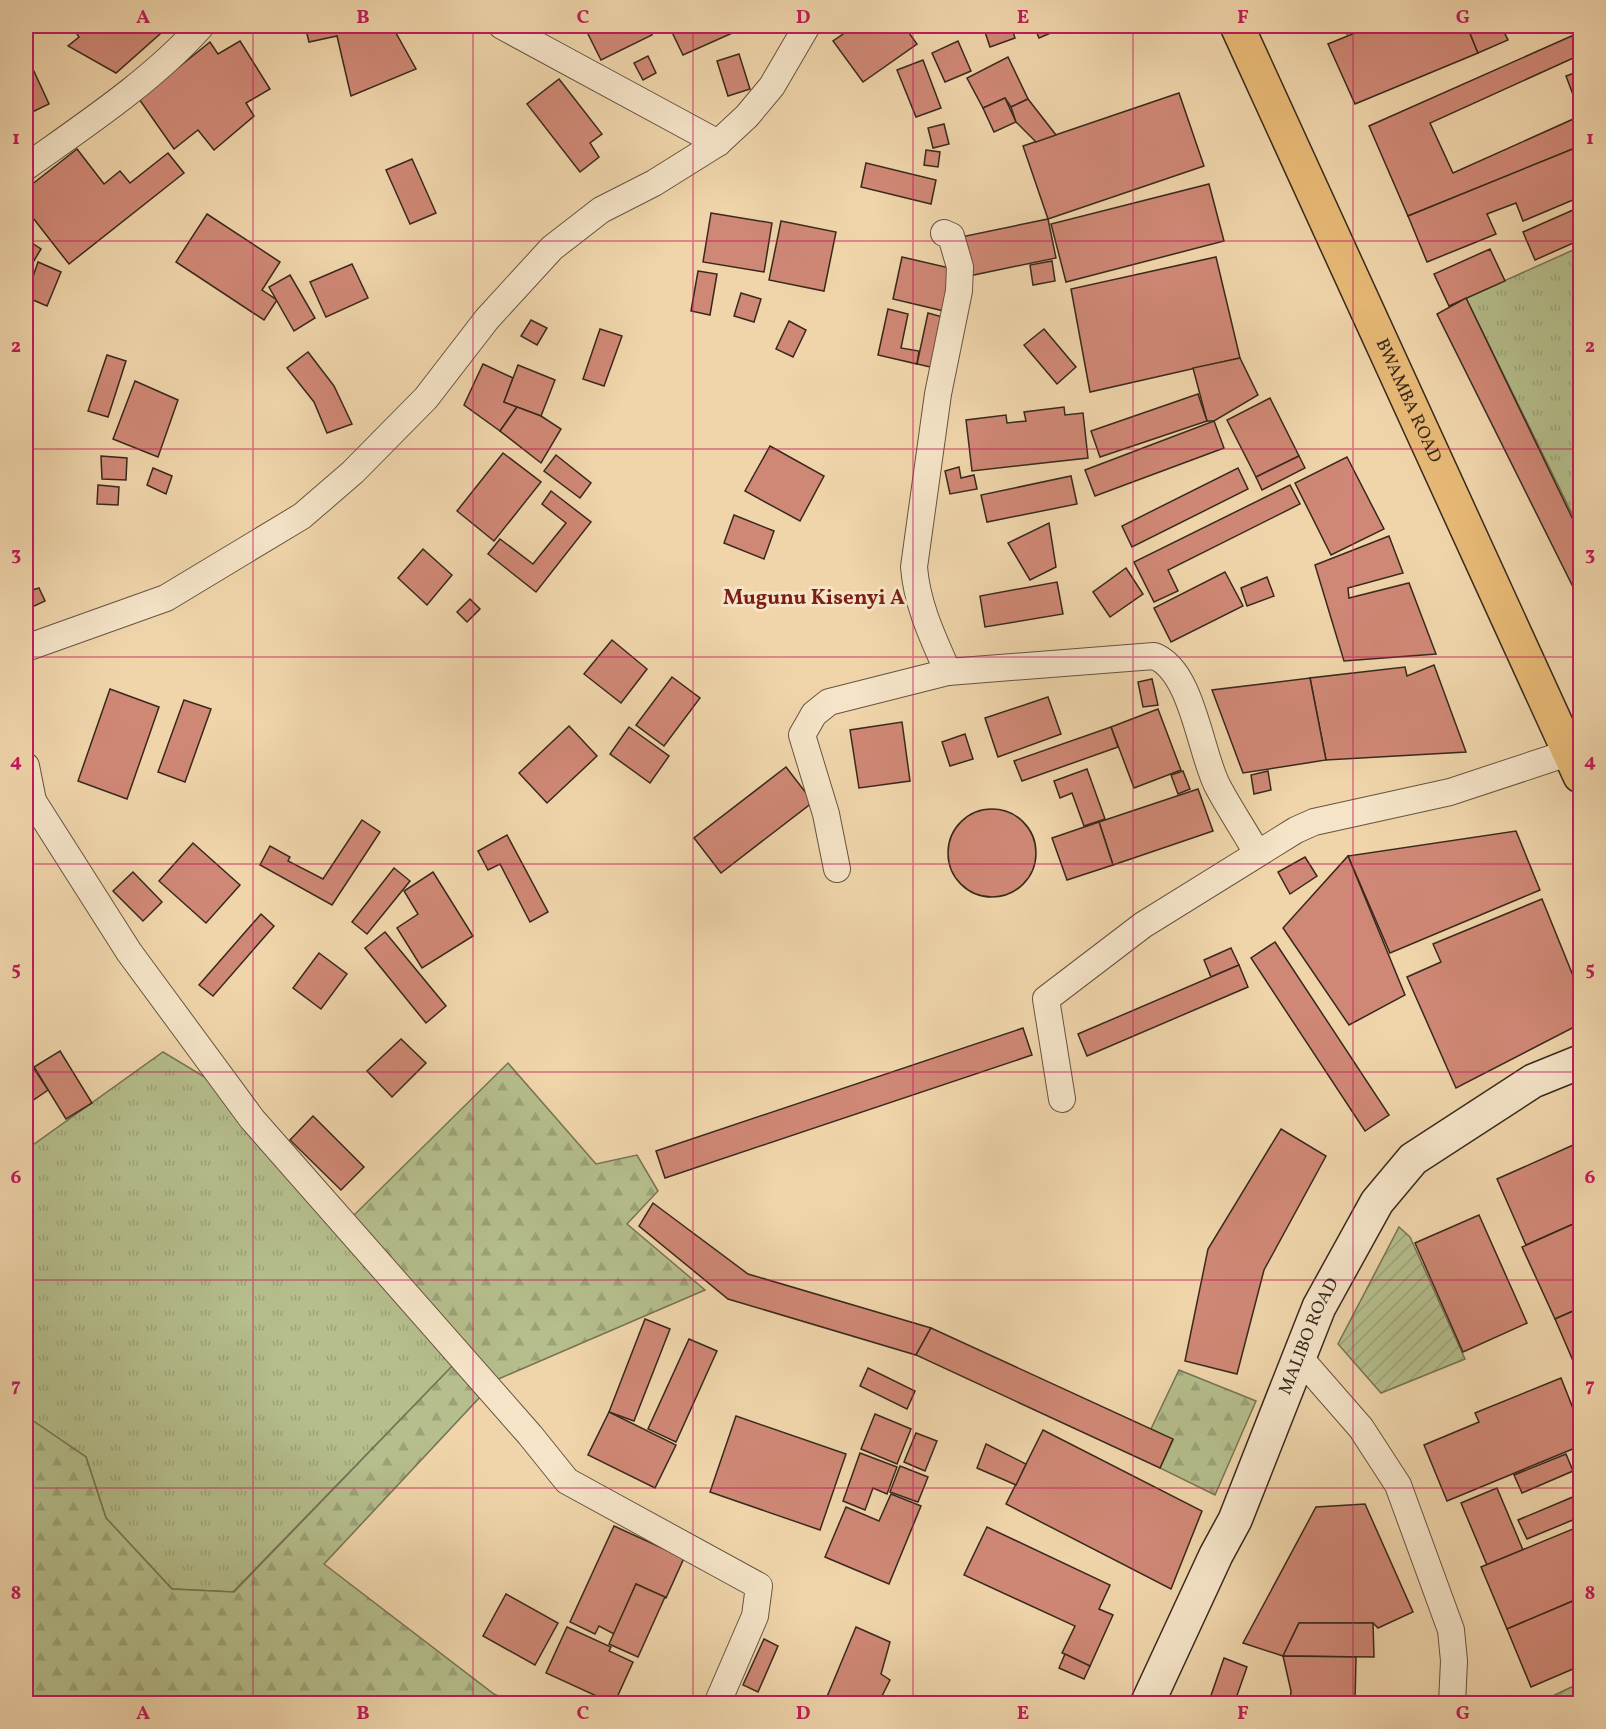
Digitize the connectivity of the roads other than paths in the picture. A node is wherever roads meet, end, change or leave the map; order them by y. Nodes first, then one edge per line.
1 (201, 26) edge
2 (502, 26) edge
3 (807, 26) edge
4 (1237, 26) edge
5 (718, 143) junction
6 (26, 167) edge
7 (944, 234) dead end
8 (26, 648) edge
9 (948, 672) junction
10 (1574, 764) edge
11 (26, 766) edge
12 (29, 807) edge
13 (1257, 853) junction
14 (837, 868) dead end
15 (1581, 1062) edge
16 (1062, 1099) dead end
17 (1299, 1357) junction
18 (717, 1704) edge
19 (1147, 1704) edge
20 (1452, 1704) edge

1 - 6 street
2 - 5 street
3 - 5 street
4 - 10 main road, BWAMBA ROAD
5 - 8 street
7 - 9 street
9 - 13 street
9 - 14 street
10 - 13 street
11 - 12 street
12 - 18 street
13 - 16 street
15 - 17 street, MALIBO ROAD
17 - 19 street, MALIBO ROAD
17 - 20 street

